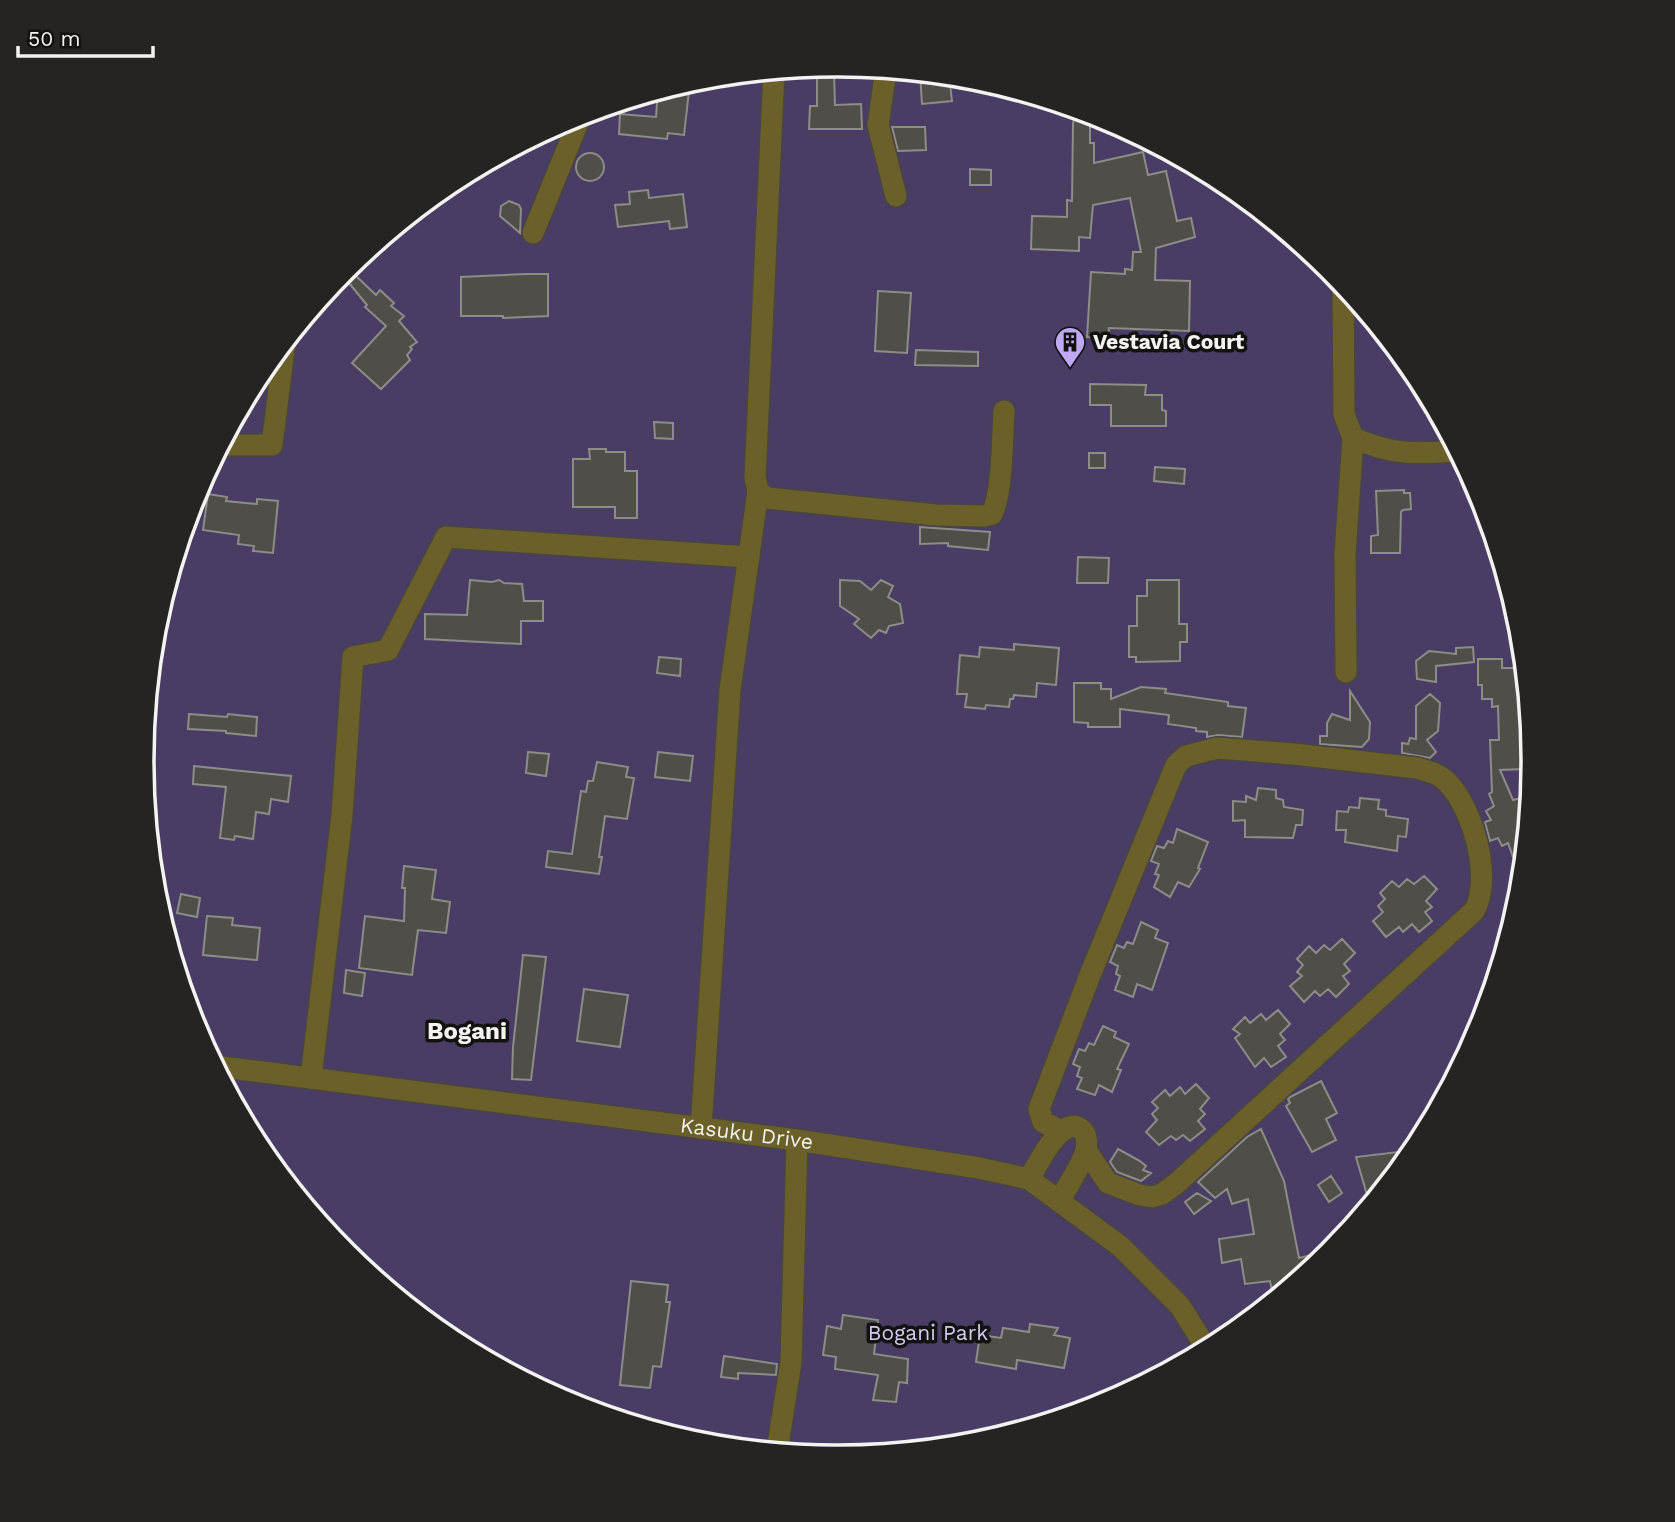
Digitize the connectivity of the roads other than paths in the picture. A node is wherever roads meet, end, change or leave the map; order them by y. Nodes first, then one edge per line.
1 (885, 78) edge
2 (774, 80) edge
3 (575, 129) edge
4 (895, 196) dead end
5 (533, 233) dead end
6 (1343, 301) edge
7 (282, 362) edge
8 (1004, 411) dead end
9 (1353, 438) junction
10 (231, 446) edge
11 (1448, 452) edge
12 (758, 491) junction
13 (749, 557) junction
14 (1346, 672) dead end
15 (226, 1067) edge
16 (311, 1078) junction
17 (701, 1128) junction
18 (1060, 1130) junction
19 (797, 1140) junction
20 (1086, 1150) junction
21 (1029, 1179) junction
22 (1060, 1200) junction
23 (1201, 1340) edge
24 (778, 1442) edge

1 - 4 street
2 - 12 street
3 - 5 street
6 - 9 street
7 - 10 street
8 - 12 street
9 - 11 street
9 - 14 street
12 - 13 street
13 - 16 street
13 - 17 street
15 - 16 street, Kasuku Drive
16 - 17 street, Kasuku Drive
17 - 19 street, Kasuku Drive
18 - 20 street
18 - 20 street
18 - 21 street
19 - 21 street, Kasuku Drive
19 - 24 street
20 - 22 street
21 - 22 street, Kasuku Drive
22 - 23 street, Kasuku Drive

